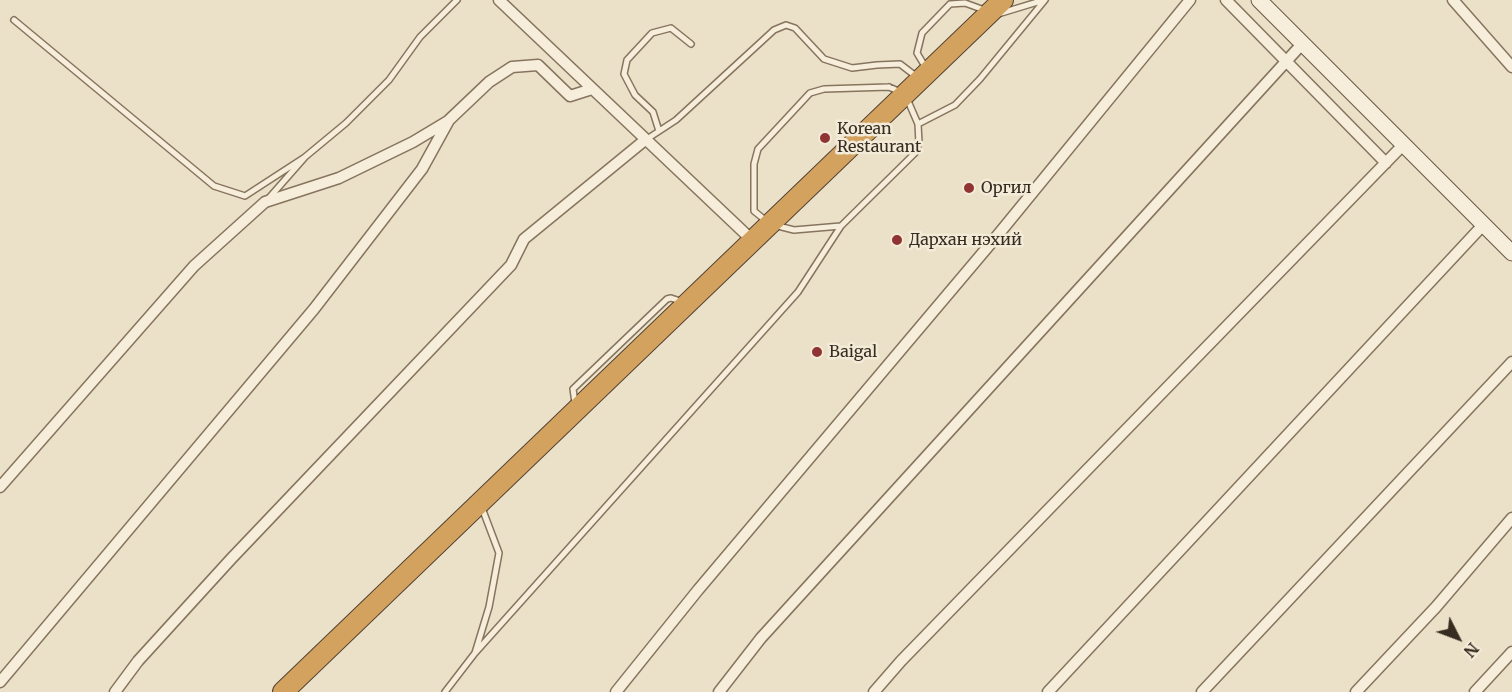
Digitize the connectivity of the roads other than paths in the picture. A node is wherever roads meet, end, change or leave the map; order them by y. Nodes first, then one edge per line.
1 (457, 0) edge
2 (499, 0) edge
3 (1045, 0) edge
4 (1190, 0) edge
5 (1226, 0) edge
6 (1259, 0) edge
7 (1453, 0) edge
8 (995, 7) edge
9 (14, 20) dead end
10 (691, 44) dead end
11 (1302, 44) junction
12 (1285, 63) junction
13 (1512, 67) edge
14 (925, 76) junction
15 (592, 89) junction
16 (905, 94) junction
17 (449, 120) junction
18 (918, 124) junction
19 (659, 131) junction
20 (645, 140) junction
21 (1404, 144) junction
22 (305, 157) junction
23 (1386, 163) junction
24 (266, 202) junction
25 (770, 224) junction
26 (1484, 224) junction
27 (841, 226) junction
28 (753, 241) junction
29 (1512, 253) edge
30 (1512, 362) edge
31 (0, 487) edge
32 (481, 504) junction
33 (1512, 518) edge
34 (1512, 651) edge
35 (475, 653) junction
36 (0, 682) edge
37 (115, 692) edge
38 (283, 692) edge
39 (445, 692) edge
40 (616, 692) edge
41 (719, 692) edge
42 (874, 692) edge
43 (1048, 692) edge
44 (1202, 692) edge
45 (1356, 692) edge
46 (1475, 692) edge

1 - 22 lane
2 - 15 street
3 - 8 lane
3 - 18 lane
4 - 40 street
5 - 12 street
6 - 11 street
7 - 13 street
8 - 14 highway
8 - 14 lane
9 - 22 lane
10 - 19 lane
11 - 12 street
11 - 21 street
12 - 23 street
12 - 41 street
14 - 16 highway
14 - 19 lane
15 - 17 street
15 - 20 street
16 - 18 lane
16 - 25 highway
16 - 25 lane
17 - 24 street
17 - 36 street
18 - 27 lane
19 - 20 lane
20 - 28 street
20 - 37 street
21 - 23 street
21 - 26 street
22 - 24 lane
23 - 42 street
24 - 31 street
25 - 27 lane
25 - 28 highway
26 - 29 street
26 - 43 street
27 - 35 lane
28 - 32 highway
30 - 44 street
32 - 35 lane
32 - 38 highway
33 - 45 street
34 - 46 street
35 - 39 lane

